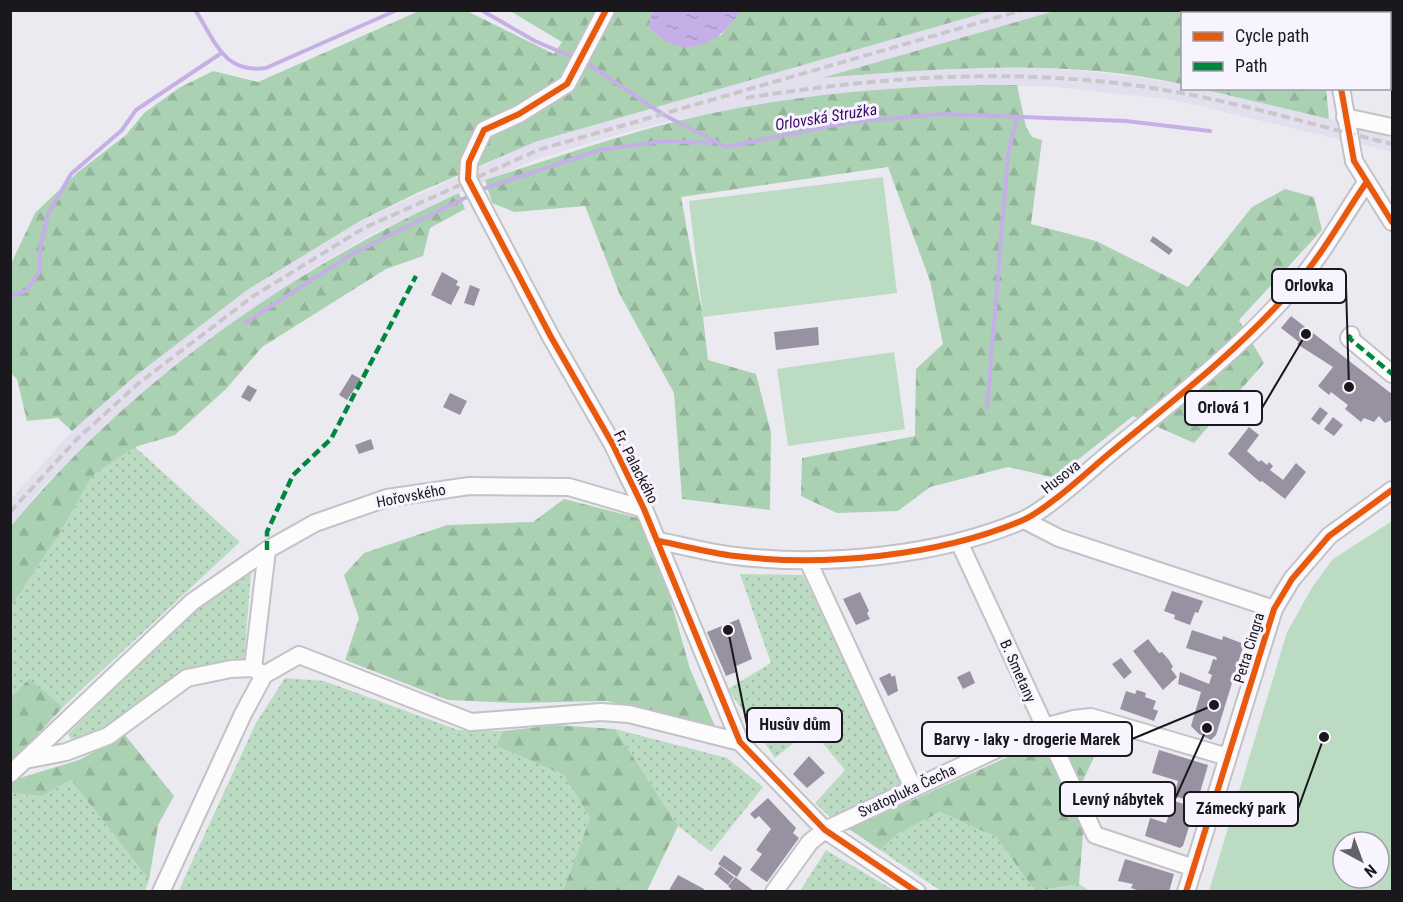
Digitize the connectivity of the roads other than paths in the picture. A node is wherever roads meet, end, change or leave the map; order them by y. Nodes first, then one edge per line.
1 (606, 10) edge
2 (1341, 90) edge
3 (1345, 117) junction
4 (1392, 127) edge
5 (1366, 183) junction
6 (1392, 222) edge
7 (1352, 335) dead end
8 (1392, 374) edge
9 (1392, 490) edge
10 (644, 508) junction
11 (1024, 520) junction
12 (659, 541) junction
13 (959, 542) junction
14 (267, 550) junction
15 (808, 561) junction
16 (1274, 609) junction
17 (259, 671) junction
18 (1044, 728) junction
19 (740, 742) junction
20 (1228, 756) junction
21 (25, 760) junction
22 (10, 774) edge
23 (913, 788) junction
24 (825, 830) junction
25 (1194, 868) junction
26 (161, 891) edge
27 (774, 891) edge
28 (917, 891) edge
29 (1186, 891) edge

1 - 10 street, Fr. Palackého
2 - 3 street
3 - 4 street
3 - 5 street
5 - 6 street
5 - 11 street, Husova
7 - 8 street
9 - 16 street, Petra Cingra
10 - 12 street, Fr. Palackého
10 - 14 street, Hořovského
11 - 13 street, Husova
11 - 16 street
12 - 15 street, Husova
12 - 19 street, Fr. Palackého
13 - 15 street, Husova
13 - 18 street, B. Smetany
14 - 17 street
14 - 21 street, Hořovského
15 - 23 street
16 - 20 street, Petra Cingra
17 - 19 street
17 - 21 street
17 - 26 street
18 - 20 street, Svatopluka Čecha
18 - 23 street, Svatopluka Čecha
18 - 25 street, B. Smetany
19 - 24 street, Fr. Palackého
20 - 25 street, Petra Cingra
21 - 22 street
23 - 24 street, Svatopluka Čecha
24 - 27 street, Svatopluka Čecha
24 - 28 street, Fr. Palackého
25 - 29 street, Petra Cingra

